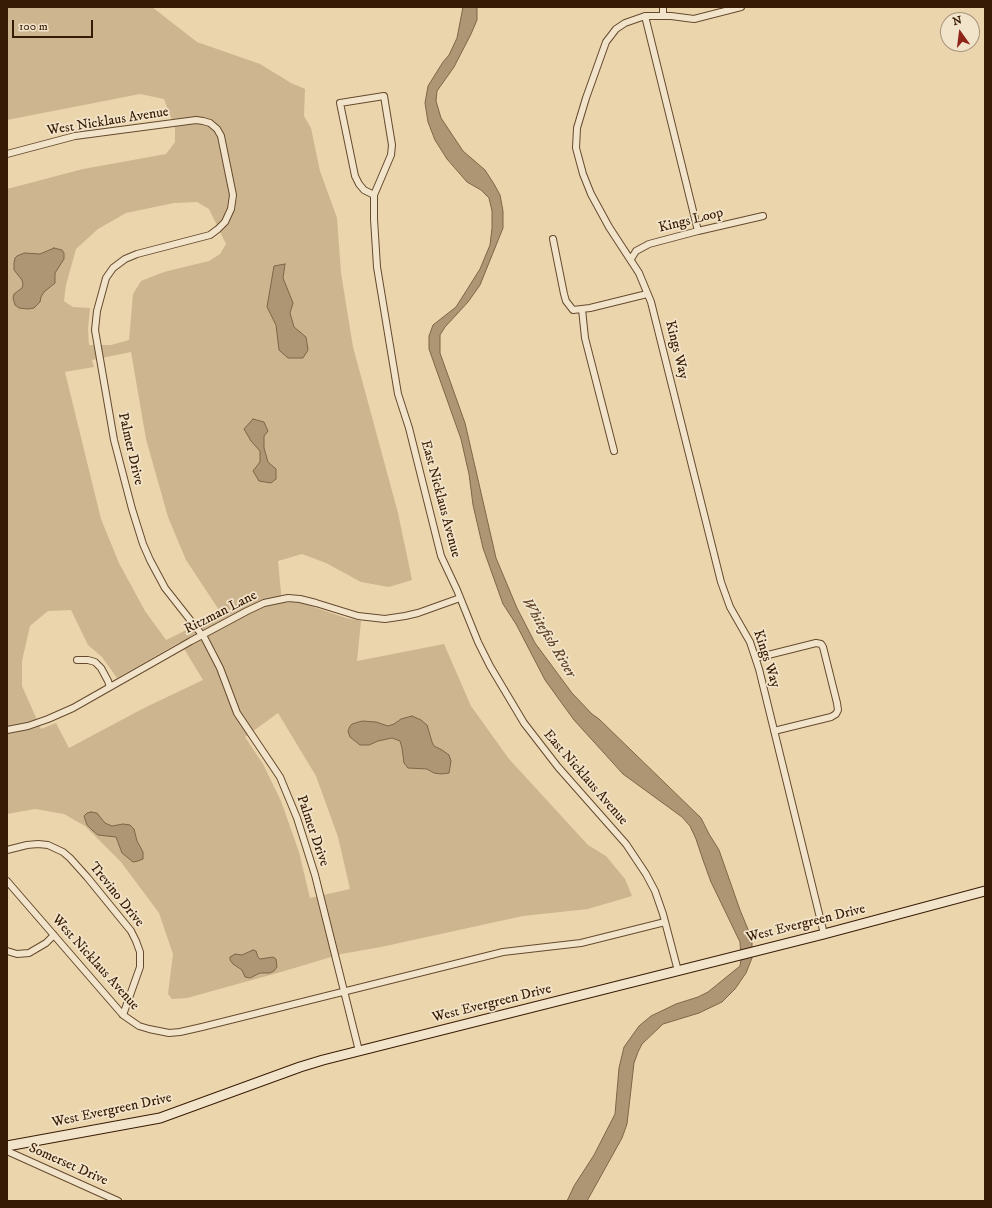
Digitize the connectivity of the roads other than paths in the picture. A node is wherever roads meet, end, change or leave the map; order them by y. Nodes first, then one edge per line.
1 (663, 7) edge
2 (741, 7) edge
3 (663, 15) junction
4 (645, 16) junction
5 (7, 154) edge
6 (374, 195) junction
7 (763, 216) dead end
8 (698, 231) junction
9 (553, 239) dead end
10 (125, 259) joint
11 (631, 259) junction
12 (647, 294) junction
13 (582, 309) junction
14 (614, 451) dead end
15 (460, 598) junction
16 (202, 635) junction
17 (756, 658) junction
18 (77, 660) dead end
19 (110, 687) junction
20 (7, 730) edge
21 (774, 730) junction
22 (7, 850) edge
23 (7, 881) edge
24 (985, 891) edge
25 (665, 922) junction
26 (824, 934) junction
27 (54, 935) junction
28 (7, 950) edge
29 (678, 971) junction
30 (344, 991) junction
31 (123, 1015) junction
32 (359, 1051) junction
33 (7, 1146) edge
34 (7, 1151) edge
35 (118, 1201) edge

1 - 3 street
2 - 3 street
3 - 4 street
4 - 8 street
4 - 11 street, Kings Way
5 - 10 street, West Nicklaus Avenue
6 - 6 street, East Nicklaus Avenue
6 - 15 street, East Nicklaus Avenue
7 - 8 street, Kings Loop
8 - 11 street, Kings Loop
9 - 13 street
10 - 16 street, Palmer Drive
11 - 12 street, Kings Way
12 - 13 street
12 - 17 street, Kings Way
13 - 14 street
15 - 16 street, Ritzman Lane
15 - 25 street, East Nicklaus Avenue
16 - 19 street, Ritzman Lane
16 - 30 street, Palmer Drive
17 - 21 street, Kings Way
17 - 21 street
18 - 19 street
19 - 20 street, Ritzman Lane
21 - 26 street, Kings Way
22 - 31 street, Trevino Drive
23 - 27 street, West Nicklaus Avenue
24 - 26 street, West Evergreen Drive
25 - 29 street, East Nicklaus Avenue
25 - 30 street
26 - 29 street, West Evergreen Drive
27 - 28 street
27 - 31 street, West Nicklaus Avenue
29 - 32 street, West Evergreen Drive
30 - 31 street, West Nicklaus Avenue
30 - 32 street, Palmer Drive
32 - 33 street, West Evergreen Drive
34 - 35 street, Somerset Drive

